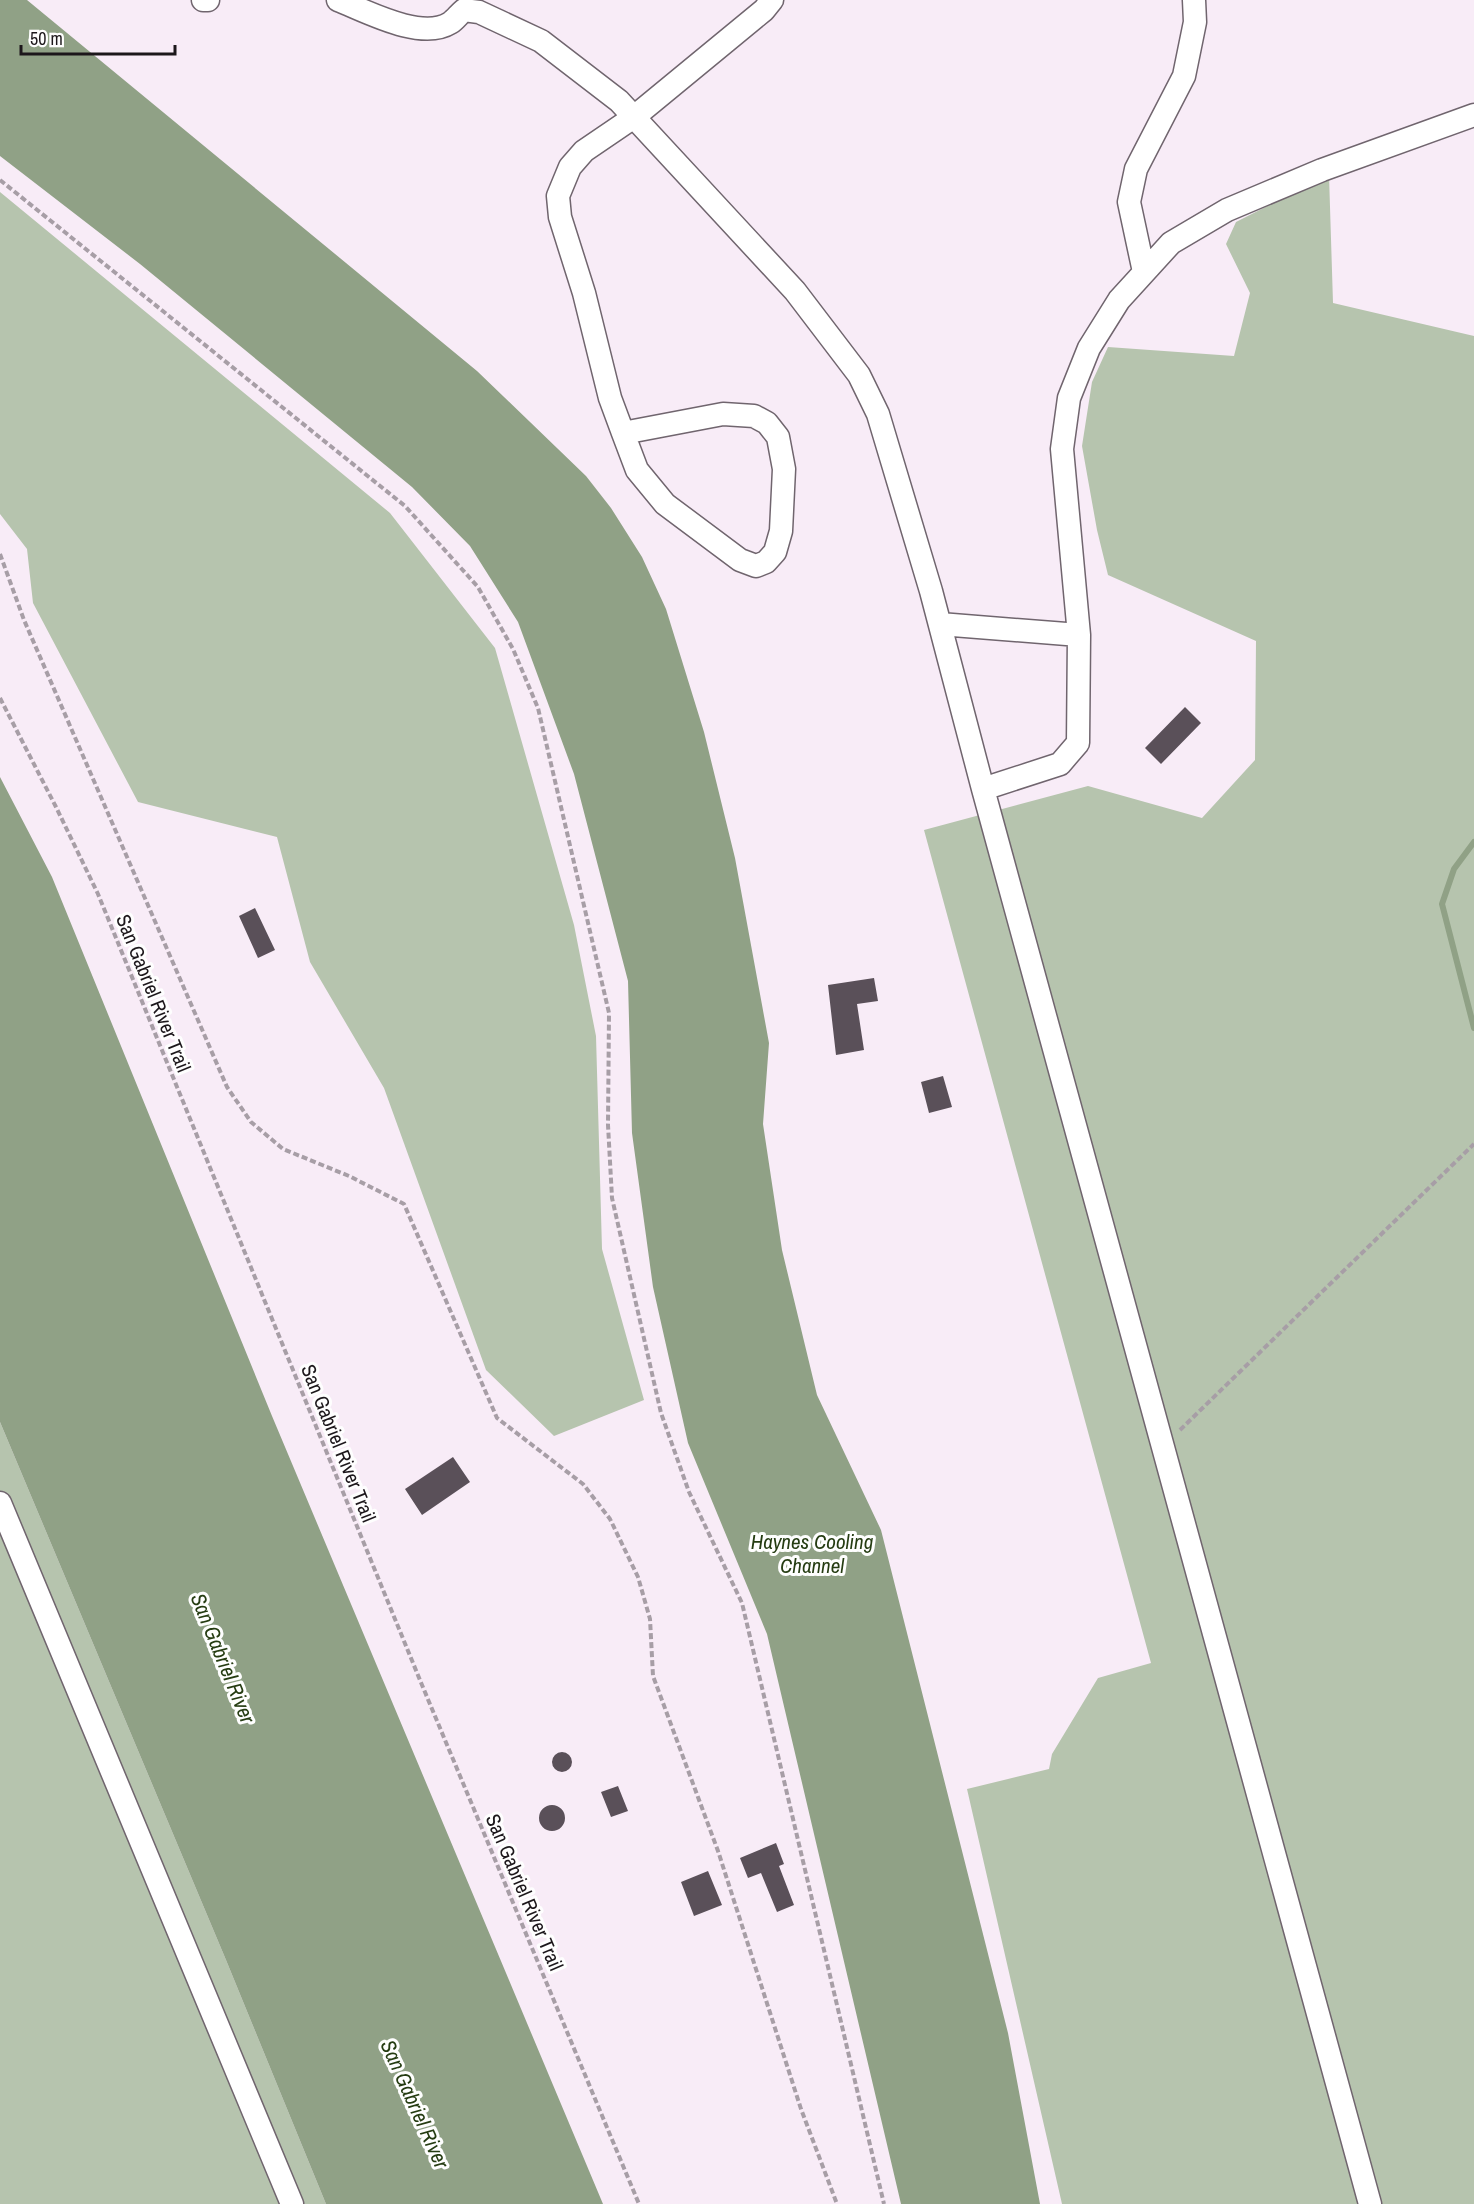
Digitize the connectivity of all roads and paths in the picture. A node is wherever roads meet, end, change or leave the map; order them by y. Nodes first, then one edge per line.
1 (203, 0) edge
2 (208, 0) edge
3 (338, 0) edge
4 (772, 0) edge
5 (1194, 0) edge
6 (1474, 115) edge
7 (634, 117) junction
8 (0, 180) edge
9 (1144, 272) junction
10 (623, 433) junction
11 (0, 554) edge
12 (940, 624) junction
13 (1079, 635) junction
14 (0, 698) edge
15 (983, 789) junction
16 (1474, 1144) edge
17 (1162, 1447) junction
18 (0, 1503) edge
19 (292, 2204) edge
20 (639, 2204) edge
21 (837, 2204) edge
22 (884, 2204) edge
23 (1370, 2204) edge

1 - 2 lane
3 - 7 lane
4 - 7 lane
5 - 9 lane
6 - 9 lane
7 - 10 lane
7 - 12 lane
8 - 22 path
9 - 13 lane
10 - 10 lane
11 - 21 path
12 - 13 lane
12 - 15 lane
13 - 15 lane
14 - 20 path, San Gabriel River Trail
15 - 17 lane
16 - 17 path
17 - 23 lane
18 - 19 lane

